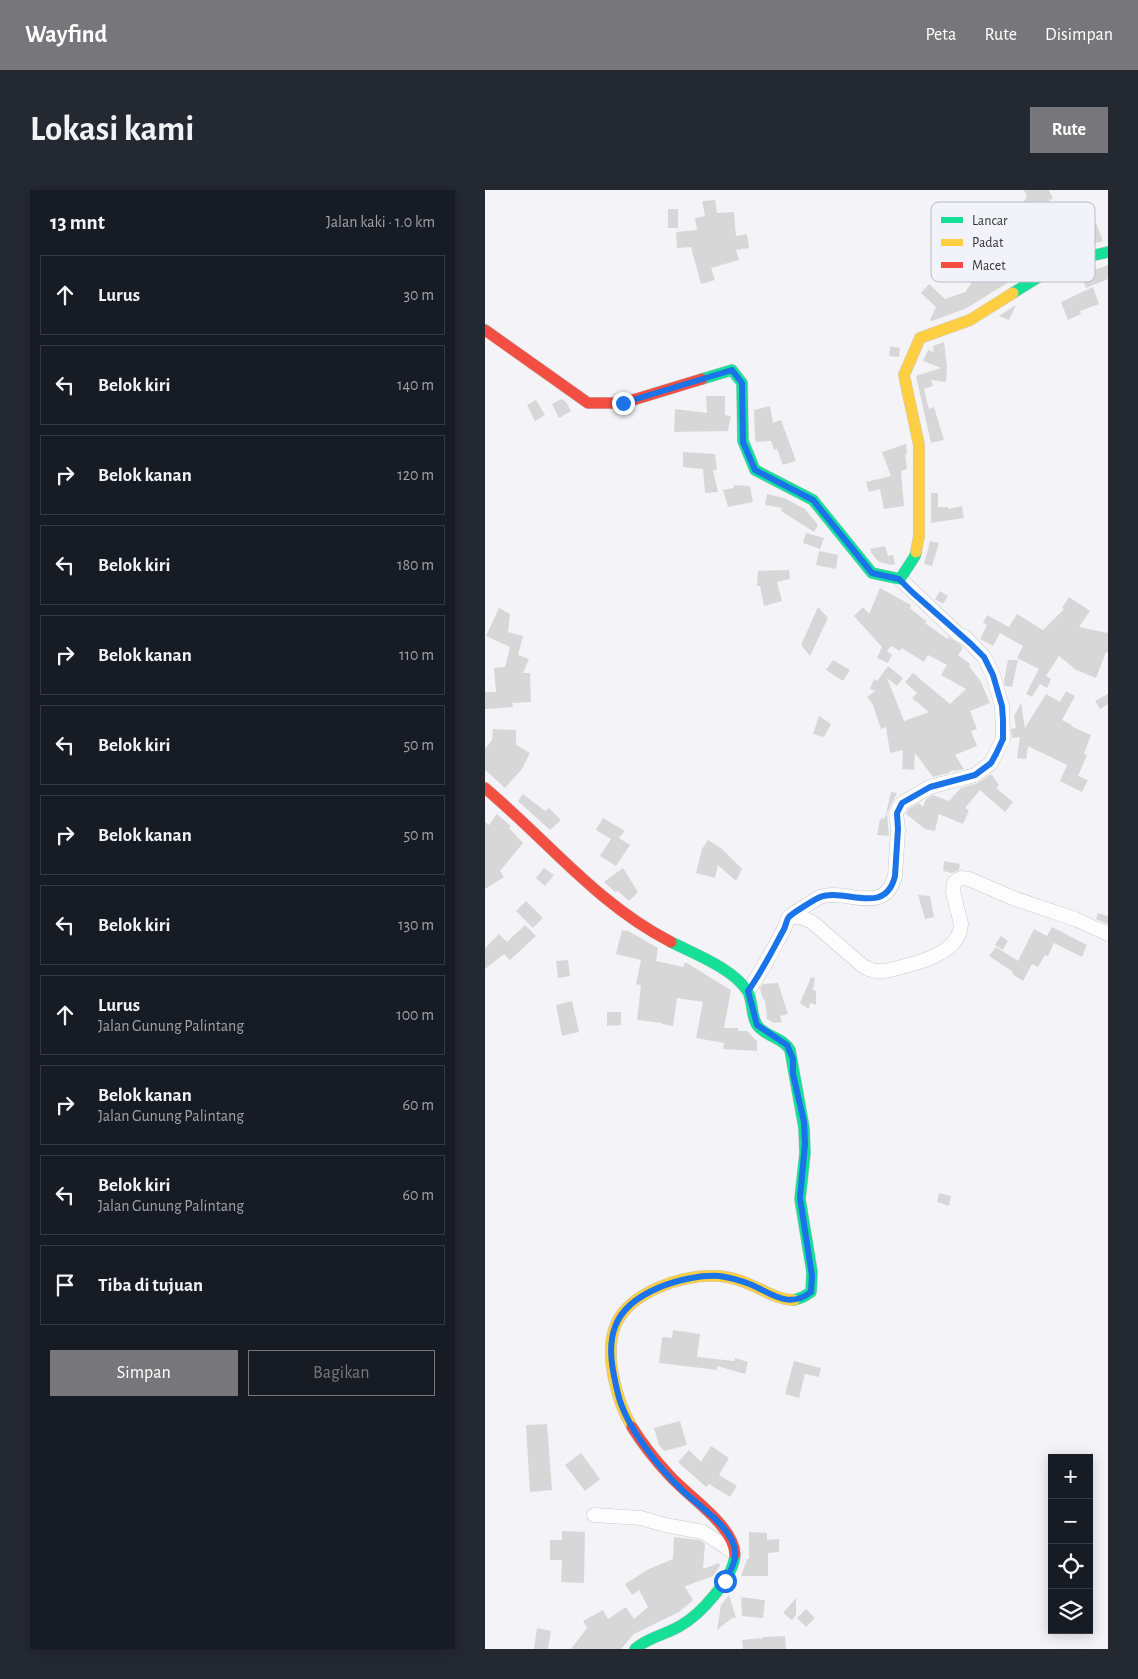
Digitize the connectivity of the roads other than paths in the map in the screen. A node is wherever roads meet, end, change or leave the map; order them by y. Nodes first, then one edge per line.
1 (1108, 252) edge
2 (1095, 255) edge
3 (1031, 282) edge
4 (485, 330) edge
5 (899, 579) junction
6 (485, 788) edge
7 (789, 917) junction
8 (1108, 934) edge
9 (748, 991) junction
10 (594, 1515) dead end
11 (735, 1553) junction
12 (635, 1649) edge

1 - 2 street
3 - 5 street
4 - 5 street
5 - 7 street
6 - 9 street
7 - 8 street
7 - 9 street
9 - 11 street
10 - 11 street
11 - 12 street

